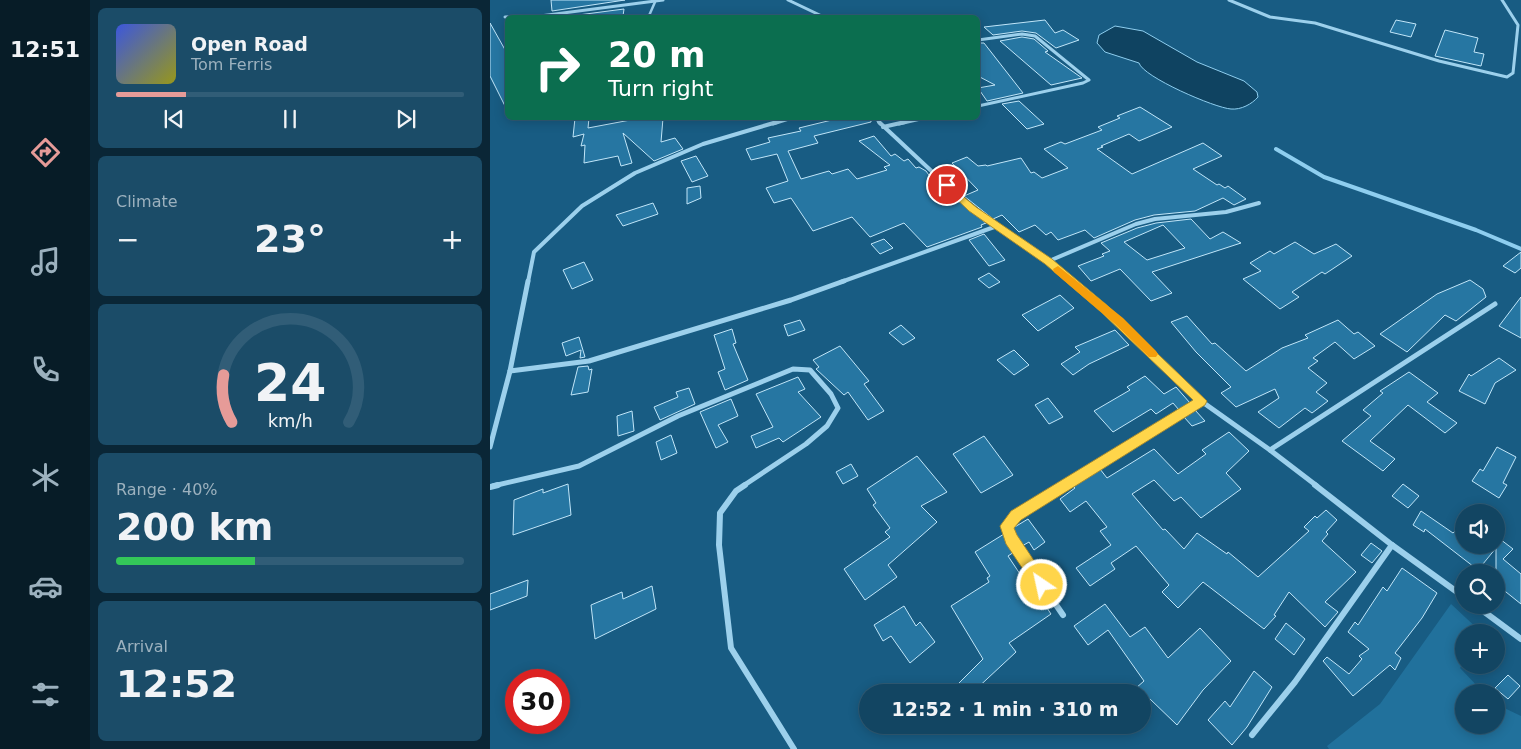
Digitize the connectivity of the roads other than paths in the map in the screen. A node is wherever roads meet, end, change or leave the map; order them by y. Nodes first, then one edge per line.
1 (663, 0) edge
2 (788, 0) edge
3 (1229, 0) edge
4 (1502, 0) edge
5 (655, 2) junction
6 (548, 15) edge
7 (649, 15) edge
8 (820, 15) edge
9 (980, 40) edge
10 (980, 106) edge
11 (785, 120) edge
12 (878, 120) edge
13 (916, 120) edge
14 (883, 127) junction
15 (1259, 203) dead end
16 (997, 226) junction
17 (1049, 261) junction
18 (1495, 304) dead end
19 (510, 371) junction
20 (1201, 401) junction
21 (490, 447) edge
22 (1270, 450) junction
23 (490, 487) edge
24 (1392, 545) junction
25 (1455, 590) edge
26 (1487, 614) edge
27 (1063, 615) dead end
28 (1521, 639) edge
29 (1252, 735) dead end
30 (794, 749) edge

1 - 5 street
2 - 8 street
3 - 4 street
5 - 6 street
5 - 7 lane
9 - 10 street
11 - 19 street
12 - 14 street
13 - 14 street
14 - 16 street
15 - 17 street
16 - 17 street
16 - 19 street
17 - 20 street
18 - 22 street
19 - 21 street
20 - 22 street
20 - 27 street
22 - 24 street
23 - 30 street
24 - 25 street
24 - 29 street
26 - 28 street

